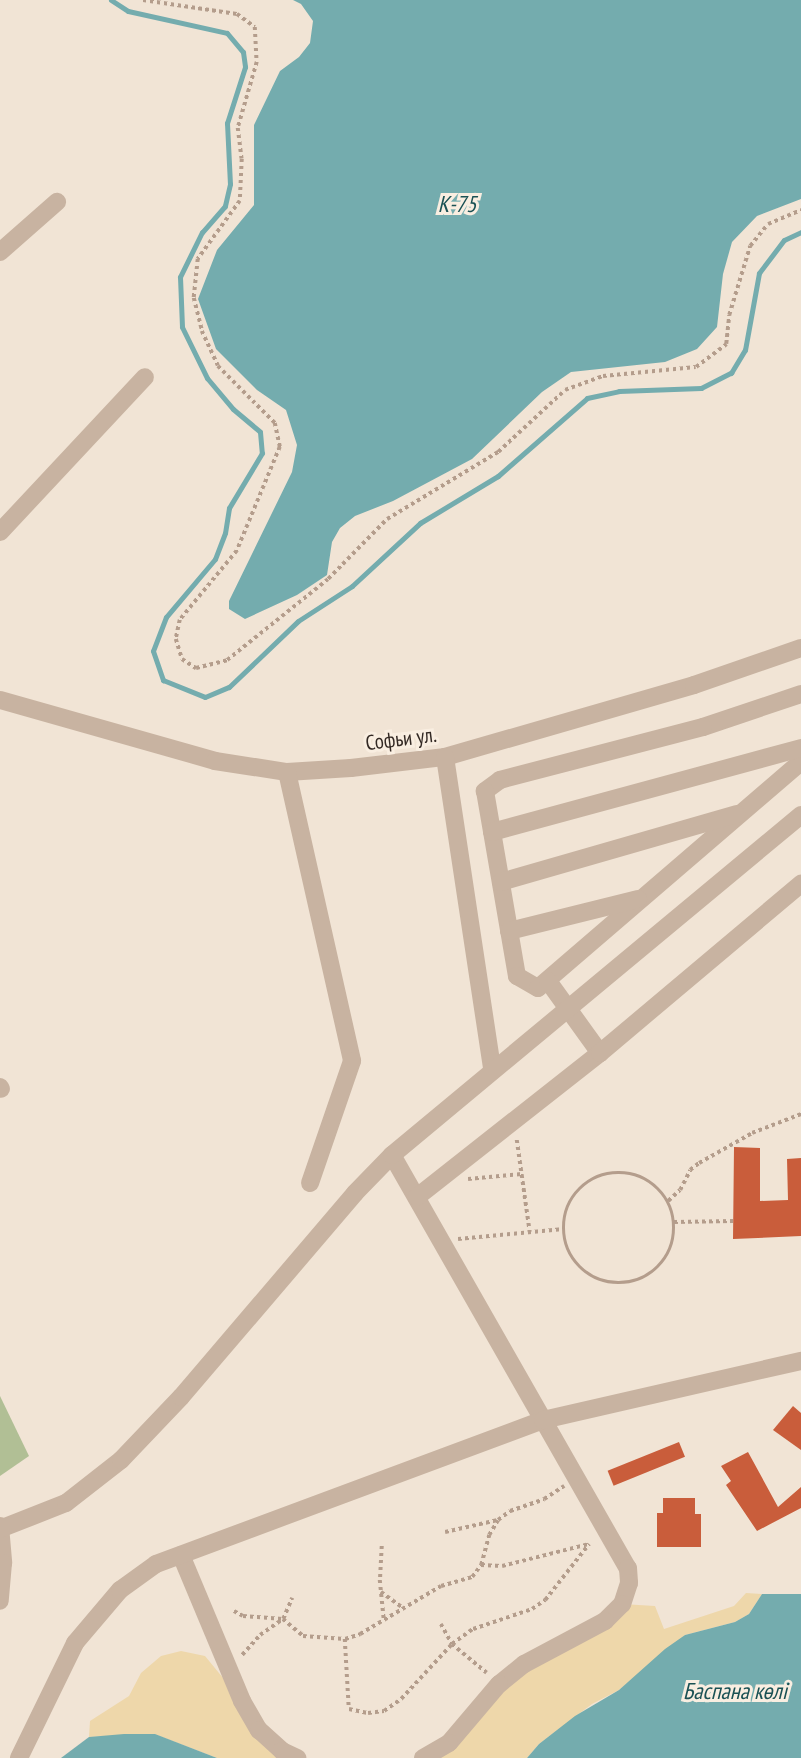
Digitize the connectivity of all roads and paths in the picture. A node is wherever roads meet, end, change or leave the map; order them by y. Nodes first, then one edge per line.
1 (143, 0) edge
2 (57, 202) dead end
3 (801, 210) edge
4 (0, 253) edge
5 (145, 377) dead end
6 (0, 532) edge
7 (801, 648) edge
8 (801, 694) edge
9 (0, 700) edge
10 (445, 757) junction
11 (797, 760) edge
12 (287, 772) junction
13 (743, 812) junction
14 (801, 815) edge
15 (492, 832) junction
16 (501, 883) junction
17 (801, 884) edge
18 (643, 898) junction
19 (509, 931) junction
20 (548, 981) junction
21 (568, 1007) junction
22 (600, 1052) junction
23 (492, 1069) junction
24 (801, 1114) edge
25 (513, 1120) junction
26 (392, 1155) junction
27 (522, 1174) junction
28 (439, 1179) junction
29 (310, 1183) dead end
30 (417, 1197) junction
31 (668, 1201) junction
32 (733, 1221) dead end
33 (674, 1222) junction
34 (564, 1228) junction
35 (530, 1232) junction
36 (439, 1240) junction
37 (801, 1361) edge
38 (543, 1420) junction
39 (576, 1478) junction
40 (498, 1520) junction
41 (0, 1528) edge
42 (445, 1532) dead end
43 (611, 1538) junction
44 (589, 1544) junction
45 (382, 1546) dead end
46 (181, 1555) junction
47 (481, 1565) junction
48 (381, 1592) junction
49 (292, 1598) dead end
50 (0, 1601) edge
51 (402, 1607) junction
52 (234, 1611) dead end
53 (283, 1619) junction
54 (384, 1620) junction
55 (441, 1624) dead end
56 (345, 1639) junction
57 (452, 1644) junction
58 (242, 1655) dead end
59 (499, 1684) junction
60 (19, 1758) edge
61 (297, 1758) edge
62 (423, 1758) edge

1 - 3 path
2 - 4 street
5 - 6 street
7 - 10 street, Софьи ул.
8 - 15 street
9 - 12 street, Софьи ул.
10 - 12 street, Софьи ул.
10 - 23 street
11 - 13 street
11 - 15 street
12 - 29 street
13 - 16 street
13 - 18 street
14 - 21 street
15 - 16 street
16 - 19 street
17 - 22 street
18 - 19 street
18 - 20 street
19 - 20 street
20 - 21 street
21 - 22 street
21 - 23 street
22 - 25 street
23 - 26 street
24 - 31 path
25 - 27 path
25 - 28 street
26 - 30 street
26 - 41 street
27 - 28 path
27 - 35 path
28 - 30 street
30 - 36 street
31 - 33 path
31 - 34 path
32 - 33 path
33 - 34 path
34 - 35 path
35 - 36 path
36 - 38 street
37 - 38 street
38 - 39 street
38 - 46 street
39 - 40 path
39 - 43 street
40 - 42 path
40 - 47 path
41 - 50 street
43 - 44 path
43 - 59 street
44 - 47 path
44 - 57 path
45 - 48 path
46 - 60 street
46 - 61 street
47 - 51 path
48 - 51 path
48 - 54 path
49 - 53 path
51 - 54 path
52 - 53 path
53 - 56 path
53 - 58 path
54 - 56 path
55 - 57 path
56 - 57 path
57 - 59 path
59 - 62 street

